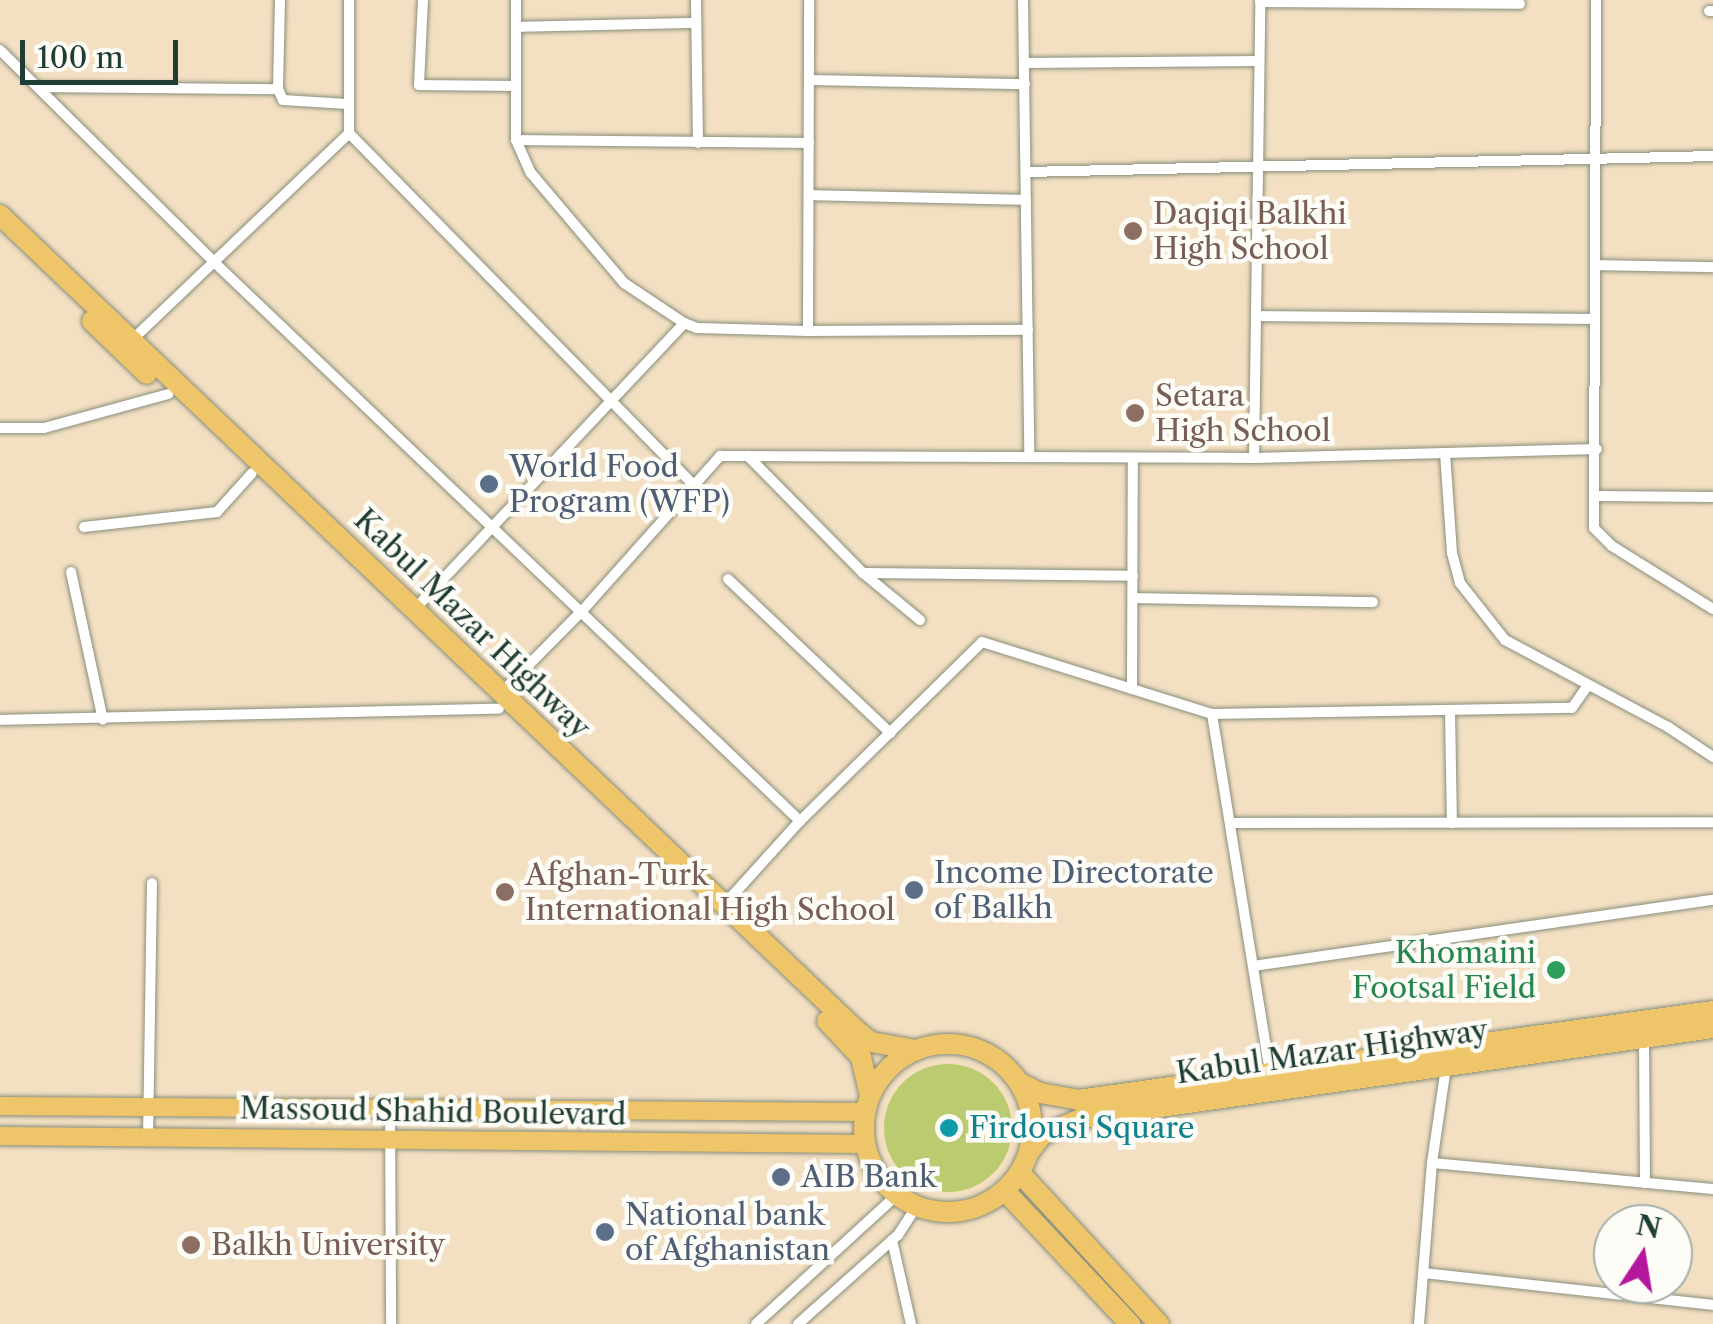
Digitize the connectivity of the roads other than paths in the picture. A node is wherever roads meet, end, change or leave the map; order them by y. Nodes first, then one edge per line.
1 (280, 0) edge
2 (349, 0) edge
3 (423, 0) edge
4 (516, 0) edge
5 (696, 0) edge
6 (808, 0) edge
7 (1024, 0) edge
8 (1596, 0) edge
9 (1260, 1) edge
10 (1520, 4) dead end
11 (696, 23) junction
12 (516, 27) junction
13 (0, 50) edge
14 (1259, 61) junction
15 (1024, 63) junction
16 (810, 80) junction
17 (1024, 84) junction
18 (515, 86) junction
19 (38, 87) junction
20 (278, 88) junction
21 (347, 104) junction
22 (349, 133) junction
23 (516, 140) junction
24 (698, 143) junction
25 (809, 143) junction
26 (1713, 156) edge
27 (1595, 158) junction
28 (1258, 168) junction
29 (1026, 172) junction
30 (809, 195) junction
31 (1026, 200) junction
32 (0, 215) edge
33 (0, 234) edge
34 (214, 262) junction
35 (1595, 265) junction
36 (1713, 267) edge
37 (1256, 316) junction
38 (1595, 320) junction
39 (684, 324) junction
40 (1028, 330) junction
41 (808, 331) junction
42 (132, 340) junction
43 (168, 394) junction
44 (611, 405) junction
45 (0, 428) edge
46 (1597, 449) junction
47 (1445, 453) junction
48 (748, 456) junction
49 (1030, 457) junction
50 (1133, 458) junction
51 (1254, 458) junction
52 (252, 473) junction
53 (692, 484) junction
54 (1596, 496) junction
55 (1713, 496) edge
56 (84, 527) dead end
57 (493, 528) junction
58 (71, 572) dead end
59 (864, 573) junction
60 (1133, 576) junction
61 (728, 578) dead end
62 (1134, 598) junction
63 (1372, 602) dead end
64 (1713, 609) edge
65 (582, 610) junction
66 (414, 611) junction
67 (920, 620) dead end
68 (1588, 686) junction
69 (1132, 688) junction
70 (500, 701) junction
71 (1450, 710) junction
72 (1212, 714) junction
73 (0, 720) edge
74 (103, 720) junction
75 (890, 733) junction
76 (1713, 757) edge
77 (800, 820) junction
78 (1452, 822) junction
79 (1713, 822) edge
80 (1230, 823) junction
81 (152, 883) dead end
82 (1713, 900) edge
83 (724, 905) junction
84 (1253, 966) junction
85 (792, 978) junction
86 (1713, 1011) edge
87 (1713, 1028) edge
88 (1644, 1038) junction
89 (916, 1050) junction
90 (1446, 1066) junction
91 (1270, 1072) junction
92 (1020, 1083) junction
93 (868, 1104) junction
94 (0, 1106) edge
95 (149, 1107) junction
96 (390, 1108) junction
97 (0, 1136) edge
98 (148, 1137) junction
99 (390, 1138) junction
100 (865, 1144) junction
101 (1030, 1152) junction
102 (1432, 1163) junction
103 (1020, 1173) junction
104 (1645, 1183) junction
105 (1713, 1189) edge
106 (1005, 1191) junction
107 (896, 1195) junction
108 (918, 1206) junction
109 (892, 1240) junction
110 (1424, 1274) junction
111 (1713, 1305) edge
112 (391, 1324) edge
113 (756, 1324) edge
114 (798, 1324) edge
115 (911, 1324) edge
116 (1130, 1324) edge
117 (1159, 1324) edge
118 (1418, 1324) edge

1 - 20 street
2 - 21 street
3 - 18 street
4 - 12 street
5 - 11 street
6 - 16 street
7 - 15 street
8 - 27 street
9 - 10 street
9 - 14 street
11 - 12 street
11 - 24 street
12 - 18 street
13 - 19 street
14 - 15 street
14 - 28 street
15 - 17 street
16 - 17 street
16 - 25 street
17 - 29 street
18 - 23 street
19 - 20 street
19 - 34 street
20 - 21 street
21 - 22 street
22 - 34 street
22 - 44 street
23 - 24 street
23 - 39 street
24 - 25 street
25 - 30 street
26 - 27 street
27 - 28 street
27 - 35 street
28 - 29 street
28 - 37 street
29 - 31 street
30 - 31 street
30 - 41 street
31 - 40 street
32 - 42 highway, Kabul Mazar Highway
33 - 43 highway, Kabul Mazar Highway
34 - 42 street
34 - 57 street
35 - 36 street
35 - 38 street
37 - 38 street
37 - 51 street
38 - 46 street
39 - 41 street
39 - 44 street
40 - 41 street
40 - 49 street
42 - 66 highway, Kabul Mazar Highway
43 - 45 street
43 - 52 highway, Kabul Mazar Highway
44 - 53 street
44 - 57 street
46 - 47 street
46 - 54 street
47 - 51 street
47 - 68 street
48 - 49 street
48 - 53 street
48 - 59 street
49 - 50 street
50 - 51 street
50 - 60 street
52 - 56 street
52 - 70 highway, Kabul Mazar Highway
53 - 65 street
54 - 55 street
54 - 64 street
57 - 65 street
57 - 66 street
58 - 74 street
59 - 60 street
59 - 67 street
60 - 62 street
61 - 75 street
62 - 63 street
62 - 69 street
65 - 70 street
65 - 77 street
66 - 70 highway, Kabul Mazar Highway
68 - 71 street
68 - 76 street
69 - 72 street
69 - 75 street
70 - 74 street
70 - 83 highway, Kabul Mazar Highway
70 - 85 highway, Kabul Mazar Highway
71 - 72 street
71 - 78 street
72 - 80 street
73 - 74 street
75 - 77 street
77 - 83 street
78 - 79 street
78 - 80 street
80 - 84 street
81 - 95 street
82 - 84 street
83 - 85 highway, Kabul Mazar Highway
84 - 91 street
85 - 89 highway, Kabul Mazar Highway
85 - 93 highway, Kabul Mazar Highway
86 - 91 highway, Kabul Mazar Highway
87 - 88 highway, Kabul Mazar Highway
88 - 90 highway, Kabul Mazar Highway
88 - 104 street
89 - 92 highway
89 - 93 highway
90 - 101 highway, Kabul Mazar Highway
90 - 102 street
91 - 92 highway, Kabul Mazar Highway
92 - 101 highway
93 - 96 main road, Massoud Shahid Boulevard
93 - 100 highway
94 - 95 main road, Massoud Shahid Boulevard
95 - 96 main road, Massoud Shahid Boulevard
95 - 98 street
96 - 99 street
97 - 98 main road, Massoud Shahid Boulevard
98 - 99 main road, Massoud Shahid Boulevard
99 - 100 main road, Massoud Shahid Boulevard
99 - 112 street
100 - 107 highway
101 - 103 highway
102 - 104 street
102 - 110 street
103 - 106 highway
103 - 117 highway
104 - 105 street
106 - 108 highway
106 - 116 highway
107 - 108 highway
107 - 113 street
108 - 109 street
109 - 114 street
109 - 115 street
110 - 111 street
110 - 118 street

